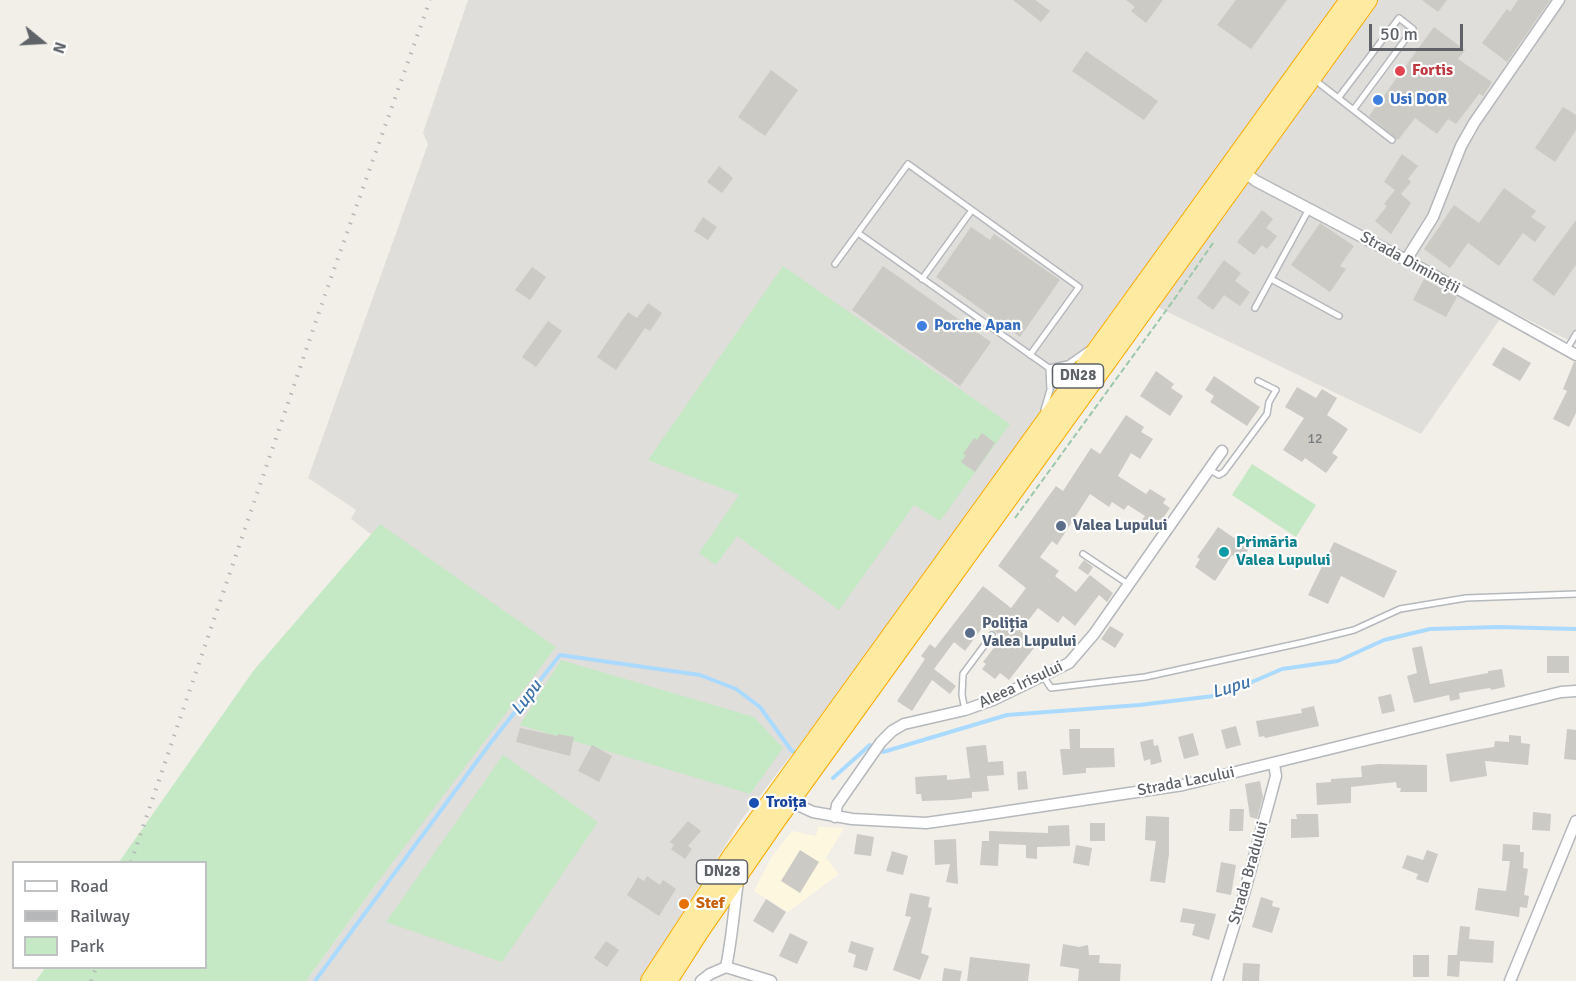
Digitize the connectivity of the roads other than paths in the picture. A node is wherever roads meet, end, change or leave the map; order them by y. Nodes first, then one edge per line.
1 (1559, 0) edge
2 (1354, 4) edge
3 (1311, 77) junction
4 (1339, 97) junction
5 (1354, 109) junction
6 (1392, 140) dead end
7 (1244, 172) junction
8 (1309, 209) junction
9 (972, 210) junction
10 (858, 233) junction
11 (1406, 260) junction
12 (835, 264) dead end
13 (922, 279) junction
14 (1271, 279) junction
15 (1256, 308) dead end
16 (1339, 316) dead end
17 (1576, 334) edge
18 (1107, 337) junction
19 (1571, 353) edge
20 (1030, 355) junction
21 (1049, 368) junction
22 (1258, 381) dead end
23 (1035, 435) junction
24 (1222, 452) dead end
25 (1208, 469) junction
26 (1083, 554) dead end
27 (1128, 584) junction
28 (1576, 594) edge
29 (992, 635) dead end
30 (1043, 676) junction
31 (1576, 691) edge
32 (965, 710) junction
33 (823, 744) junction
34 (1274, 764) junction
35 (804, 771) junction
36 (791, 802) junction
37 (835, 817) junction
38 (1576, 821) edge
39 (739, 875) junction
40 (726, 967) junction
41 (650, 981) edge
42 (668, 981) edge
43 (701, 981) edge
44 (771, 981) edge
45 (1216, 981) edge
46 (1510, 981) edge

1 - 11 street
2 - 3 highway, DN28
2 - 18 highway, DN28
3 - 4 lane
3 - 7 highway, DN28
4 - 5 lane
4 - 5 lane
5 - 6 lane
7 - 8 street, Strada Dimineții
7 - 33 highway, DN28
8 - 11 street, Strada Dimineții
8 - 14 lane
9 - 10 lane
9 - 13 lane
9 - 20 lane
10 - 12 lane
10 - 13 lane
11 - 19 street, Strada Dimineții
13 - 20 lane
14 - 15 lane
14 - 16 lane
17 - 19 lane
18 - 21 lane
18 - 23 highway, DN28
20 - 21 lane
21 - 23 lane
22 - 25 lane
23 - 33 highway, DN28
24 - 25 street, Aleea Irisului
25 - 27 street, Aleea Irisului
26 - 27 lane
27 - 30 street, Aleea Irisului
28 - 30 lane
29 - 32 lane
30 - 32 street, Aleea Irisului
31 - 34 street, Strada Lacului
32 - 37 street, Aleea Irisului
33 - 35 highway, DN28
34 - 37 street, Strada Lacului
34 - 45 street, Strada Bradului
35 - 36 highway, DN28
35 - 41 highway, DN28
36 - 37 street, Strada Lacului
36 - 39 highway, DN28
38 - 46 street
39 - 40 street
39 - 42 highway, DN28
40 - 43 street
40 - 44 street

